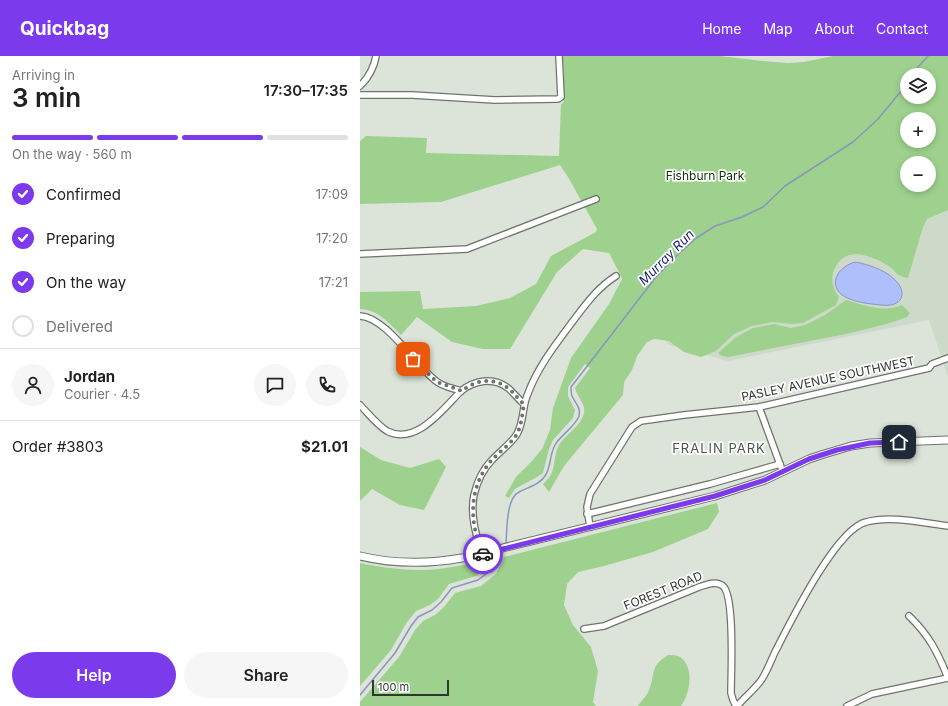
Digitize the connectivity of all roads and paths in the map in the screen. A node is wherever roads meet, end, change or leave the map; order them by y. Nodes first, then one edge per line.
1 (376, 56) edge
2 (560, 56) edge
3 (360, 86) edge
4 (360, 95) edge
5 (596, 199) dead end
6 (360, 254) edge
7 (616, 276) dead end
8 (363, 317) edge
9 (948, 358) edge
10 (462, 391) junction
11 (524, 404) junction
12 (360, 405) edge
13 (759, 407) junction
14 (948, 440) edge
15 (780, 464) junction
16 (783, 472) junction
17 (587, 514) junction
18 (948, 526) edge
19 (590, 527) junction
20 (482, 554) junction
21 (361, 556) edge
22 (909, 616) dead end
23 (584, 629) dead end
24 (948, 678) edge
25 (737, 706) edge
26 (847, 706) edge

1 - 3 street
2 - 4 street
5 - 6 street
7 - 11 street
8 - 10 street
9 - 13 street, PASLEY AVENUE SOUTHWEST
10 - 11 street
10 - 12 street
11 - 20 street
13 - 15 street
13 - 17 street, PASLEY AVENUE SOUTHWEST
14 - 16 main road
15 - 16 street
15 - 17 street
16 - 19 main road
17 - 19 street, PASLEY AVENUE SOUTHWEST
18 - 25 street
19 - 20 main road
20 - 21 main road
22 - 24 street
23 - 25 street, FOREST ROAD
24 - 26 street

